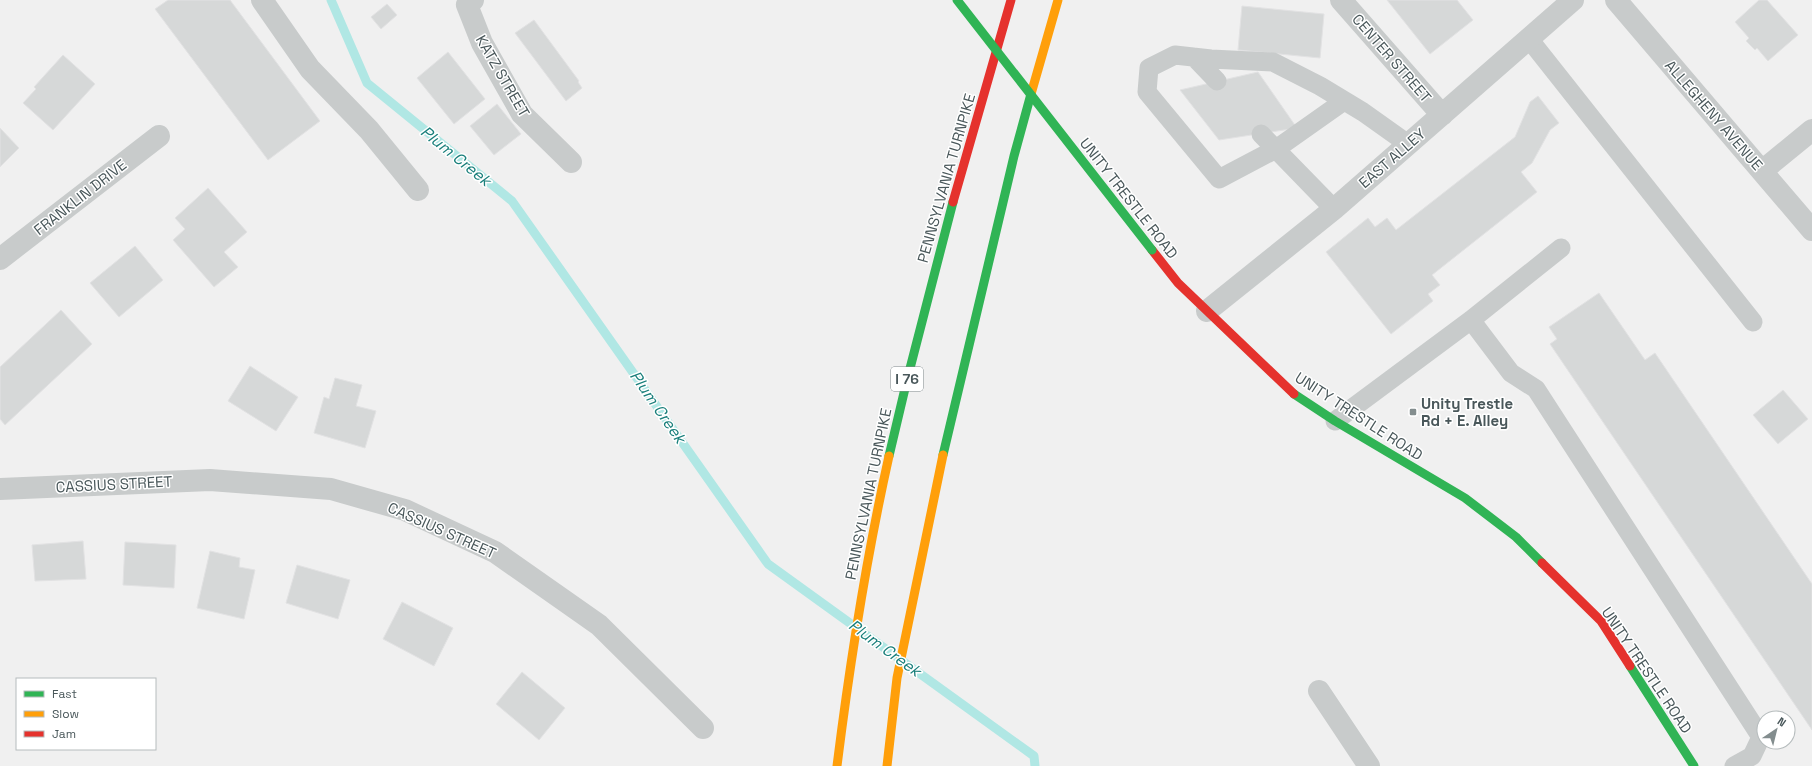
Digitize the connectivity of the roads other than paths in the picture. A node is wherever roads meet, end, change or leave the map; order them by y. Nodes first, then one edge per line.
1 (262, 0) edge
2 (473, 0) edge
3 (957, 0) edge
4 (1011, 0) edge
5 (1058, 0) edge
6 (1341, 0) edge
7 (1573, 0) edge
8 (1616, 0) edge
9 (1529, 38) junction
10 (1194, 57) junction
11 (1217, 81) dead end
12 (1344, 101) junction
13 (1442, 115) junction
14 (1812, 130) edge
15 (1261, 134) dead end
16 (159, 136) dead end
17 (1408, 144) junction
18 (1276, 149) junction
19 (571, 162) dead end
20 (1762, 171) junction
21 (418, 190) dead end
22 (1334, 209) junction
23 (1812, 230) edge
24 (1561, 248) dead end
25 (0, 259) edge
26 (1208, 311) junction
27 (1470, 320) junction
28 (1753, 322) dead end
29 (1335, 421) junction
30 (0, 489) edge
31 (1319, 692) dead end
32 (703, 728) dead end
33 (1756, 761) edge
34 (837, 766) edge
35 (887, 766) edge
36 (1369, 766) edge
37 (1694, 766) edge
38 (1734, 766) edge

1 - 21 street
2 - 19 street, KATZ STREET
3 - 26 main road, UNITY TRESTLE ROAD, bridge
4 - 34 main road, PENNSYLVANIA TURNPIKE / I 76
5 - 35 main road
6 - 13 street, CENTER STREET
7 - 9 street, EAST ALLEY
8 - 20 street, ALLEGHENY AVENUE
9 - 13 street, EAST ALLEY
9 - 28 lane
10 - 11 lane
10 - 12 lane
10 - 18 lane
12 - 17 lane
12 - 18 lane
13 - 17 street, EAST ALLEY
14 - 20 street
15 - 18 lane
16 - 25 street, FRANKLIN DRIVE
17 - 22 street, EAST ALLEY
18 - 22 lane
20 - 23 street, ALLEGHENY AVENUE
22 - 26 street, EAST ALLEY
24 - 27 lane
26 - 29 main road, UNITY TRESTLE ROAD
27 - 29 lane
27 - 33 lane
29 - 37 main road, UNITY TRESTLE ROAD
30 - 32 street, CASSIUS STREET
31 - 36 street
33 - 38 lane

